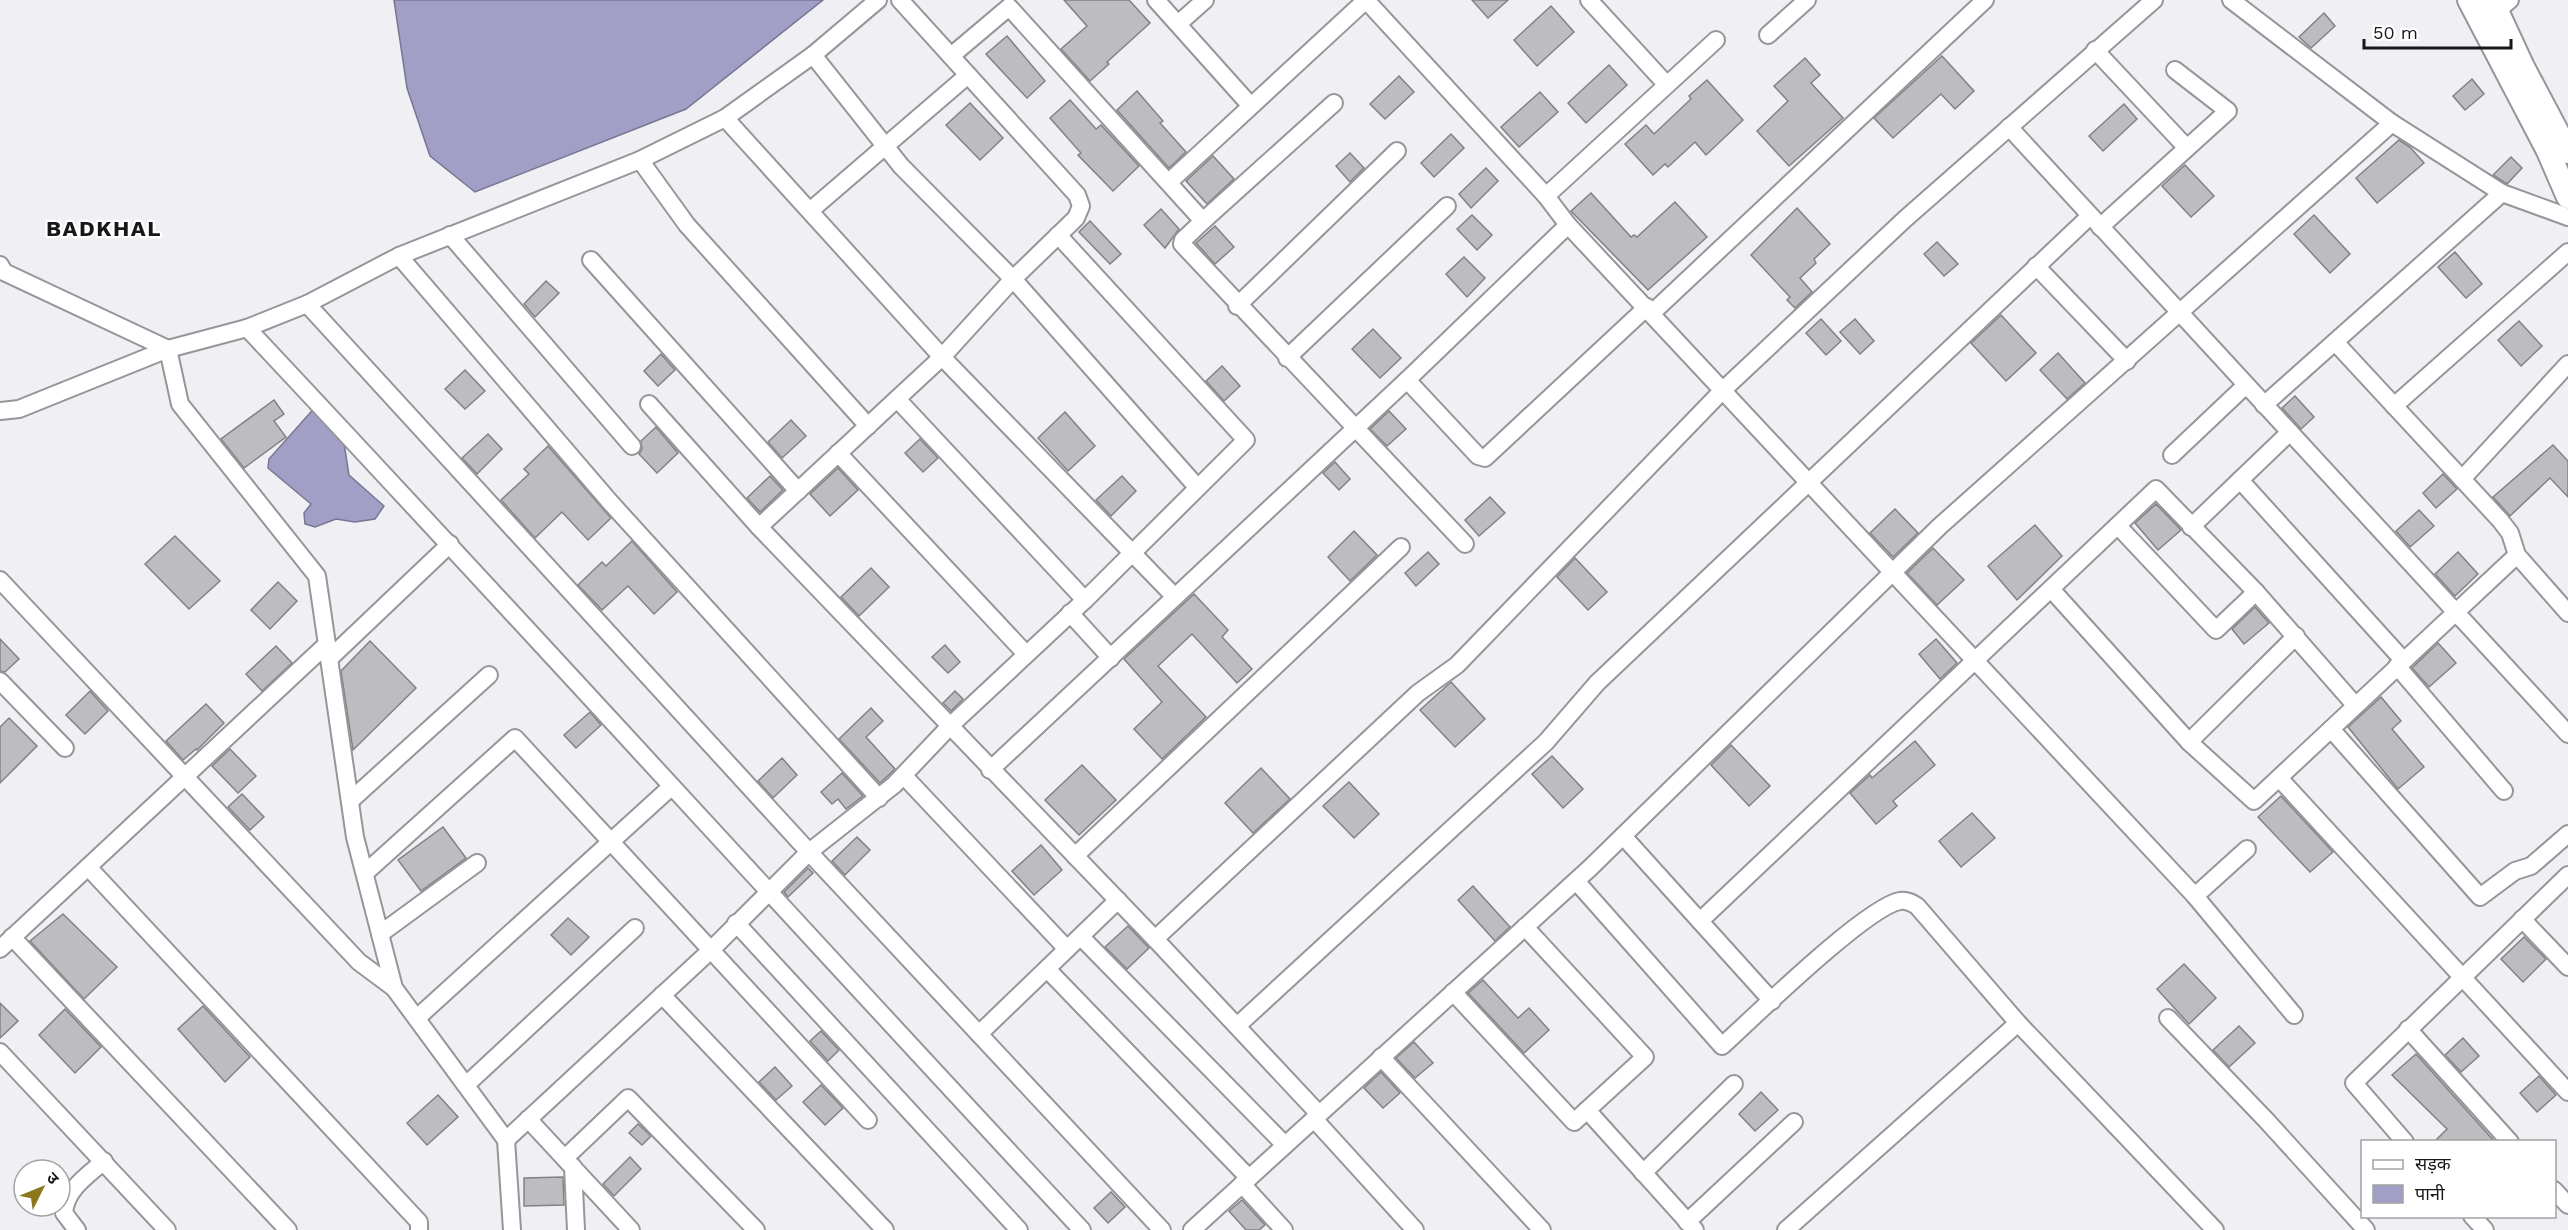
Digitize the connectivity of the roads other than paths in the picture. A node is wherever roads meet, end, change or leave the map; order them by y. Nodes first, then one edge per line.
1 (878, 0) edge
2 (900, 0) edge
3 (1156, 0) edge
4 (1204, 0) edge
5 (1366, 0) edge
6 (1589, 0) edge
7 (1807, 0) edge
8 (1985, 0) edge
9 (2154, 0) edge
10 (2231, 0) edge
11 (2469, 0) edge
12 (2495, 9) edge
13 (1178, 24) junction
14 (1768, 34) dead end
15 (1716, 40) dead end
16 (2096, 50) junction
17 (813, 55) junction
18 (951, 56) junction
19 (2175, 70) dead end
20 (968, 75) junction
21 (1666, 84) junction
22 (1334, 103) dead end
23 (1250, 105) junction
24 (725, 118) junction
25 (2392, 123) junction
26 (2009, 127) junction
27 (885, 147) junction
28 (2187, 148) junction
29 (1397, 151) dead end
30 (2568, 152) edge
31 (640, 160) junction
32 (1169, 183) junction
33 (2502, 193) junction
34 (1546, 196) junction
35 (2568, 197) edge
36 (1447, 206) dead end
37 (811, 210) junction
38 (2568, 217) edge
39 (1203, 221) junction
40 (2095, 221) junction
41 (1568, 225) junction
42 (450, 235) junction
43 (1058, 235) junction
44 (2568, 252) edge
45 (399, 256) junction
46 (591, 260) dead end
47 (2036, 266) junction
48 (1, 272) edge
49 (1013, 279) junction
50 (307, 304) junction
51 (1238, 306) junction
52 (1649, 310) junction
53 (2180, 315) junction
54 (247, 328) junction
55 (2335, 342) junction
56 (168, 349) junction
57 (942, 357) junction
58 (1287, 358) junction
59 (2127, 361) junction
60 (2568, 364) edge
61 (1407, 380) junction
62 (2246, 385) junction
63 (1723, 390) junction
64 (897, 399) junction
65 (649, 404) dead end
66 (2264, 405) junction
67 (2394, 406) junction
68 (0, 411) edge
69 (868, 426) junction
70 (1354, 428) junction
71 (2290, 432) junction
72 (632, 446) dead end
73 (838, 453) junction
74 (2172, 455) dead end
75 (2462, 479) junction
76 (2240, 480) junction
77 (1809, 482) junction
78 (1197, 487) junction
79 (798, 491) junction
80 (2118, 526) junction
81 (759, 527) junction
82 (2191, 527) junction
83 (450, 544) junction
84 (1465, 544) dead end
85 (1401, 547) dead end
86 (1133, 552) junction
87 (2517, 555) junction
88 (1893, 572) junction
89 (0, 580) edge
90 (2051, 589) junction
91 (2256, 592) junction
92 (1175, 597) junction
93 (1085, 600) junction
94 (2455, 610) junction
95 (1070, 613) junction
96 (2568, 613) edge
97 (2296, 636) junction
98 (328, 651) junction
99 (1026, 654) junction
100 (1111, 658) junction
101 (1976, 661) junction
102 (2400, 663) junction
103 (489, 675) dead end
104 (3, 691) edge
105 (2355, 705) junction
106 (951, 725) junction
107 (2331, 729) junction
108 (2568, 734) edge
109 (2189, 742) junction
110 (64, 748) dead end
111 (990, 770) junction
112 (184, 776) junction
113 (904, 776) junction
114 (2280, 778) junction
115 (671, 787) junction
116 (2504, 791) dead end
117 (879, 798) junction
118 (350, 801) junction
119 (1623, 836) junction
120 (610, 841) junction
121 (2565, 841) edge
122 (2247, 849) dead end
123 (809, 852) junction
124 (1075, 856) junction
125 (477, 863) dead end
126 (88, 867) junction
127 (364, 873) junction
128 (2568, 876) edge
129 (1576, 881) junction
130 (767, 893) junction
131 (2195, 896) junction
132 (1118, 900) junction
133 (2522, 919) junction
134 (1700, 921) junction
135 (736, 923) junction
136 (1525, 927) junction
137 (635, 928) dead end
138 (380, 934) junction
139 (1081, 937) junction
140 (1155, 939) junction
141 (6, 943) edge
142 (711, 950) junction
143 (1067, 950) junction
144 (2568, 967) edge
145 (1047, 969) junction
146 (2462, 977) junction
147 (394, 988) junction
148 (1453, 992) junction
149 (662, 994) junction
150 (1772, 1001) junction
151 (2294, 1015) dead end
152 (417, 1018) junction
153 (2168, 1018) dead end
154 (2018, 1023) junction
155 (1237, 1026) junction
156 (2408, 1029) junction
157 (979, 1034) junction
158 (0, 1052) edge
159 (1381, 1057) junction
160 (1734, 1084) dead end
161 (466, 1085) junction
162 (2568, 1092) edge
163 (1587, 1110) junction
164 (1316, 1116) junction
165 (528, 1119) junction
166 (868, 1120) dead end
167 (1794, 1122) dead end
168 (506, 1140) junction
169 (2403, 1140) edge
170 (2508, 1140) edge
171 (1285, 1145) junction
172 (104, 1161) junction
173 (569, 1163) junction
174 (1643, 1173) junction
175 (1246, 1181) junction
176 (2556, 1192) edge
177 (2568, 1205) edge
178 (2474, 1218) edge
179 (1691, 1226) edge
180 (77, 1230) edge
181 (167, 1230) edge
182 (288, 1230) edge
183 (419, 1230) edge
184 (512, 1230) edge
185 (576, 1230) edge
186 (632, 1230) edge
187 (756, 1230) edge
188 (885, 1230) edge
189 (1019, 1230) edge
190 (1082, 1230) edge
191 (1162, 1230) edge
192 (1192, 1230) edge
193 (1284, 1230) edge
194 (1415, 1230) edge
195 (1542, 1230) edge
196 (1786, 1230) edge
197 (2215, 1230) edge
198 (2366, 1230) edge
199 (2485, 1230) edge

1 - 17 street
2 - 18 street
3 - 13 street
4 - 13 street
5 - 23 street
5 - 34 street
6 - 21 street
7 - 14 street
8 - 52 street
9 - 16 street
10 - 25 street
11 - 12 street
12 - 30 street
12 - 35 street
13 - 23 street
15 - 21 street
16 - 26 street
16 - 28 street
17 - 24 street
17 - 27 street
18 - 20 street
18 - 32 street
19 - 28 street
20 - 27 street
20 - 43 street
21 - 34 street
22 - 39 street
23 - 32 street
24 - 31 street
24 - 37 street
25 - 33 street
25 - 53 street
26 - 40 street
26 - 63 street
27 - 37 street
27 - 49 street
28 - 40 street
29 - 51 street
31 - 42 street
31 - 69 street
32 - 39 street
33 - 38 street
33 - 55 street
34 - 41 street
36 - 58 street
37 - 57 street
39 - 51 street
40 - 47 street
40 - 53 street
41 - 52 street
41 - 61 street
42 - 45 street
42 - 72 street
43 - 49 street
43 - 78 street
44 - 67 street
45 - 50 street
45 - 117 street
46 - 79 street
47 - 59 street
47 - 77 street
48 - 56 street
49 - 57 street
49 - 78 street
50 - 54 street
50 - 123 street
51 - 58 street
52 - 61 street
52 - 63 street
53 - 59 street
53 - 62 street
54 - 56 street
54 - 83 street
55 - 66 street
55 - 67 street
56 - 68 street
56 - 98 street
57 - 64 street
57 - 86 street
58 - 70 street
59 - 88 street
60 - 75 street
61 - 70 street
62 - 66 street
62 - 74 street
63 - 77 street
63 - 140 street
64 - 69 street
64 - 93 street
65 - 81 street
66 - 71 street
67 - 75 street
69 - 73 street
70 - 84 street
70 - 92 street
71 - 76 street
71 - 94 street
73 - 79 street
73 - 99 street
75 - 87 street
76 - 82 street
76 - 102 street
77 - 88 street
77 - 155 street
78 - 86 street
79 - 81 street
80 - 82 street
80 - 90 street
80 - 91 street
81 - 106 street
82 - 91 street
83 - 98 street
83 - 115 street
85 - 124 street
86 - 92 street
86 - 93 street
87 - 94 street
87 - 96 street
88 - 101 street
88 - 119 street
89 - 112 street
90 - 101 street
90 - 109 street
91 - 97 street
92 - 100 street
93 - 95 street
94 - 102 street
94 - 108 street
95 - 99 street
95 - 100 street
97 - 105 street
97 - 109 street
98 - 112 street
98 - 118 street
99 - 106 street
100 - 111 street
101 - 131 street
101 - 134 street
102 - 105 street
102 - 116 street
103 - 118 street
104 - 110 street
105 - 107 street
106 - 111 street
106 - 113 street
107 - 114 street
107 - 121 street
109 - 114 street
111 - 124 street
112 - 126 street
112 - 147 street
113 - 117 street
113 - 143 street
114 - 146 street
115 - 120 street
115 - 130 street
117 - 123 street
118 - 127 street
119 - 129 street
119 - 134 street
120 - 127 street
120 - 142 street
120 - 152 street
122 - 131 street
123 - 130 street
123 - 157 street
124 - 132 street
125 - 138 street
126 - 141 street
126 - 183 street
127 - 138 street
128 - 133 street
129 - 136 street
129 - 150 street
130 - 135 street
130 - 190 street
131 - 151 street
132 - 139 street
132 - 140 street
133 - 144 street
133 - 146 street
134 - 150 street
135 - 142 street
135 - 189 street
136 - 148 street
136 - 163 street
137 - 161 street
138 - 147 street
139 - 143 street
139 - 171 street
140 - 155 street
141 - 182 street
142 - 149 street
142 - 166 street
143 - 145 street
145 - 157 street
145 - 175 street
146 - 156 street
146 - 162 street
147 - 152 street
148 - 159 street
148 - 163 street
149 - 165 street
149 - 188 street
150 - 154 street
152 - 161 street
153 - 198 street
154 - 196 street
154 - 197 street
155 - 164 street
156 - 169 street
156 - 170 street
157 - 191 street
158 - 172 street
159 - 164 street
159 - 195 street
160 - 174 street
161 - 168 street
163 - 174 street
164 - 171 street
164 - 194 street
165 - 168 street
165 - 173 street
167 - 179 street
168 - 184 street
171 - 175 street
172 - 180 street
172 - 181 street
173 - 185 street
173 - 186 street
173 - 187 street
174 - 179 street
175 - 192 street
175 - 193 street
176 - 177 street
178 - 199 street

